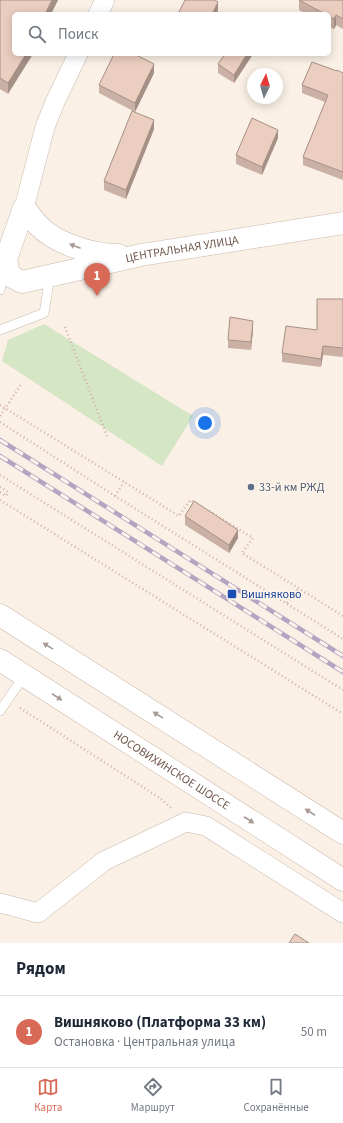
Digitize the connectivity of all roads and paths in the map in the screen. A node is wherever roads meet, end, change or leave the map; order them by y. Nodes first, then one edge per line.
1 (105, 0) edge
2 (99, 12) edge
3 (77, 56) edge
4 (24, 208) junction
5 (343, 223) edge
6 (141, 255) junction
7 (6, 259) junction
8 (50, 276) junction
9 (0, 290) edge
10 (65, 327) dead end
11 (0, 330) edge
12 (22, 383) dead end
13 (0, 405) edge
14 (5, 407) junction
15 (0, 416) edge
16 (0, 422) edge
17 (106, 436) dead end
18 (0, 475) edge
19 (124, 482) junction
20 (0, 487) edge
21 (0, 492) edge
22 (116, 496) junction
23 (0, 500) edge
24 (196, 504) edge
25 (203, 507) edge
26 (299, 588) junction
27 (287, 603) junction
28 (0, 615) edge
29 (343, 616) edge
30 (343, 639) edge
31 (0, 660) edge
32 (24, 676) junction
33 (343, 690) edge
34 (8, 700) junction
35 (0, 711) edge
36 (343, 714) edge
37 (186, 822) junction
38 (343, 833) edge
39 (343, 880) edge
40 (0, 904) edge
41 (343, 913) edge

1 - 2 street
3 - 4 street
6 -> 4 main road
4 - 7 main road
5 - 6 main road, ЦЕНТРАЛЬНАЯ УЛИЦА
6 - 8 main road, ЦЕНТРАЛЬНАЯ УЛИЦА
7 - 8 main road, ЦЕНТРАЛЬНАЯ УЛИЦА
7 - 9 lane
8 - 11 lane
10 - 17 path
12 - 14 path
13 - 14 path
14 - 15 path
14 - 19 path
16 - 22 path
18 - 33 path
19 - 22 path
19 - 24 path
20 - 21 path
22 - 27 path
23 - 36 path
25 - 26 path
26 - 27 path
26 - 29 path
27 - 30 path
38 -> 28 main road
31 - 32 main road, НОСОВИХИНСКОЕ ШОССЕ
32 - 34 lane
32 -> 39 main road, НОСОВИХИНСКОЕ ШОССЕ
34 - 35 lane
34 - 37 path
37 - 40 street
37 - 41 street

